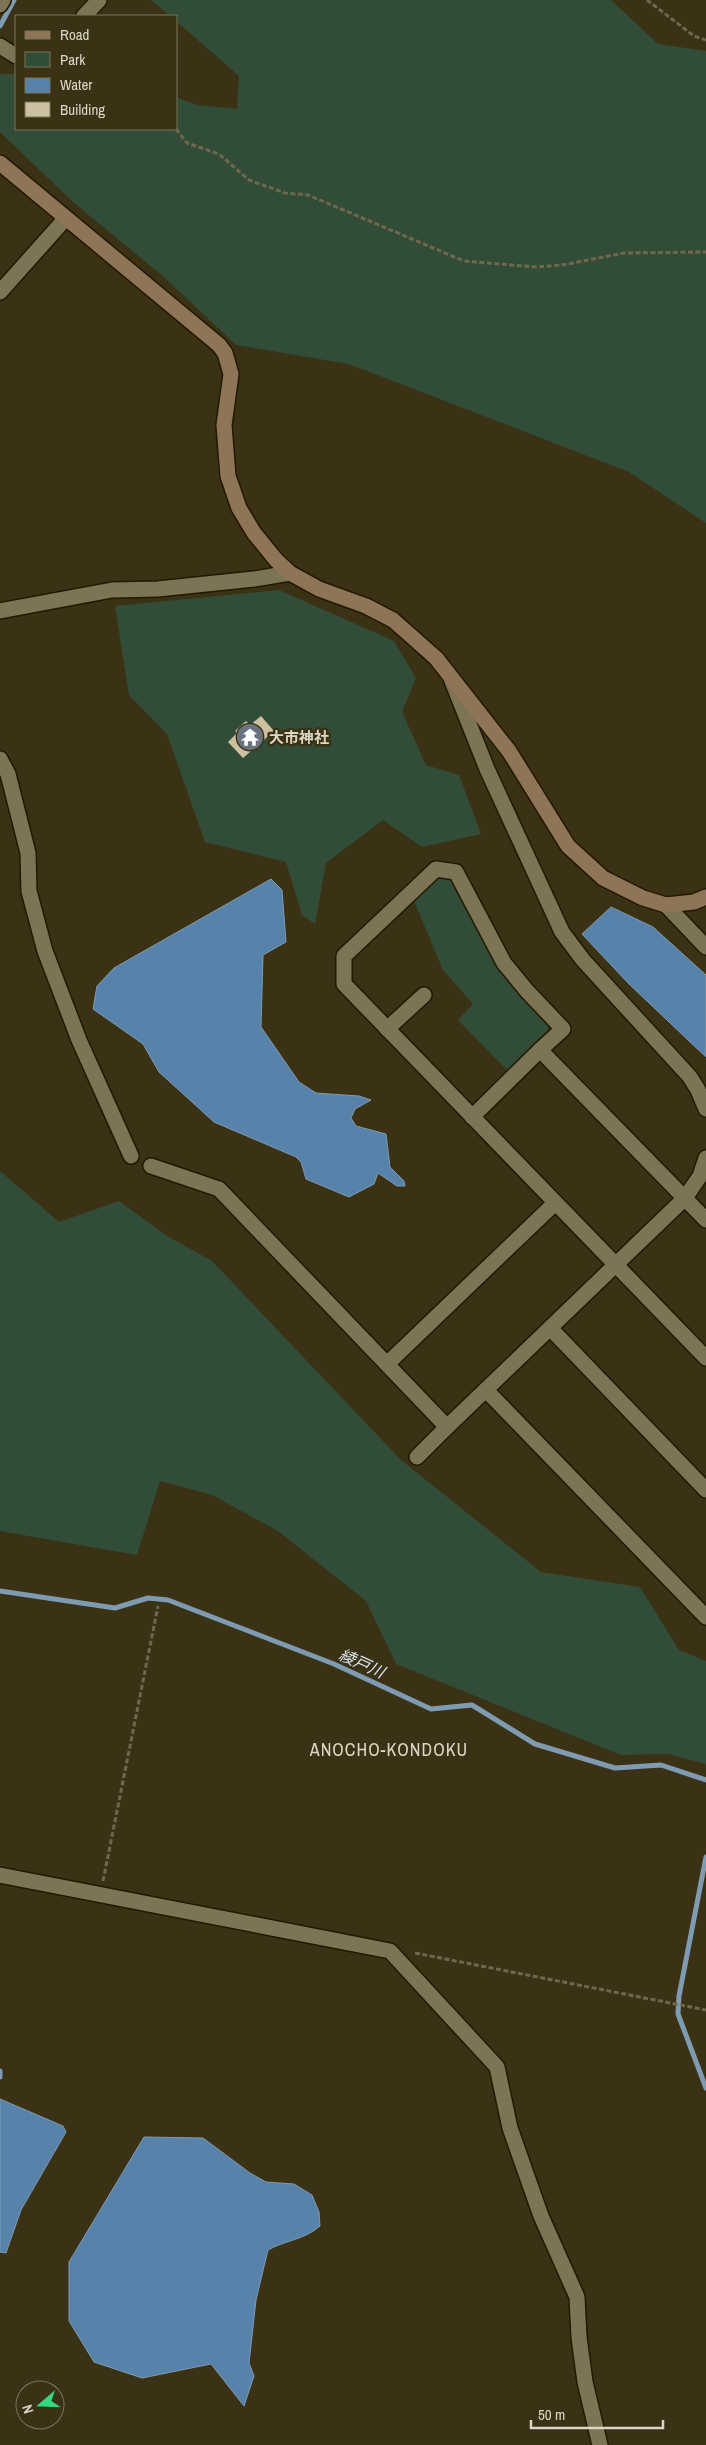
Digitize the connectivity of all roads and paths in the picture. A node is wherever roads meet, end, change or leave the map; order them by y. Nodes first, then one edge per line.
1 (3, 0) edge
2 (99, 0) edge
3 (647, 0) edge
4 (0, 5) edge
5 (85, 15) edge
6 (706, 40) edge
7 (0, 46) edge
8 (15, 55) edge
9 (177, 130) edge
10 (0, 163) edge
11 (66, 218) junction
12 (706, 252) edge
13 (0, 292) edge
14 (290, 573) junction
15 (0, 612) edge
16 (451, 680) junction
17 (0, 759) edge
18 (706, 897) edge
19 (666, 905) junction
20 (706, 947) edge
21 (424, 995) dead end
22 (387, 1029) junction
23 (540, 1050) junction
24 (706, 1109) edge
25 (472, 1117) junction
26 (131, 1156) dead end
27 (706, 1158) edge
28 (150, 1166) dead end
29 (685, 1198) junction
30 (554, 1204) junction
31 (706, 1220) edge
32 (616, 1265) junction
33 (550, 1328) junction
34 (706, 1358) edge
35 (387, 1364) junction
36 (486, 1390) junction
37 (447, 1427) junction
38 (417, 1457) dead end
39 (706, 1490) edge
40 (158, 1606) dead end
41 (706, 1617) edge
42 (0, 1875) edge
43 (100, 1894) junction
44 (390, 1950) junction
45 (706, 2010) edge
46 (600, 2445) edge

1 - 4 street
2 - 5 street
3 - 6 path
7 - 8 street
9 - 12 path
10 - 11 street
11 - 13 street
11 - 14 street
14 - 15 street
14 - 16 street
16 - 19 street
16 - 24 street
17 - 26 street
18 - 19 street
19 - 20 street
21 - 22 street
22 - 23 street
22 - 25 street
23 - 25 street
23 - 29 street
25 - 30 street
27 - 29 street
28 - 35 street
29 - 31 street
29 - 32 street
30 - 32 street
30 - 35 street
32 - 33 street
32 - 34 street
33 - 36 street
33 - 39 street
35 - 37 street
36 - 37 street
36 - 41 street
37 - 38 street
40 - 43 path
42 - 43 street
43 - 44 street
44 - 45 path
44 - 46 street

